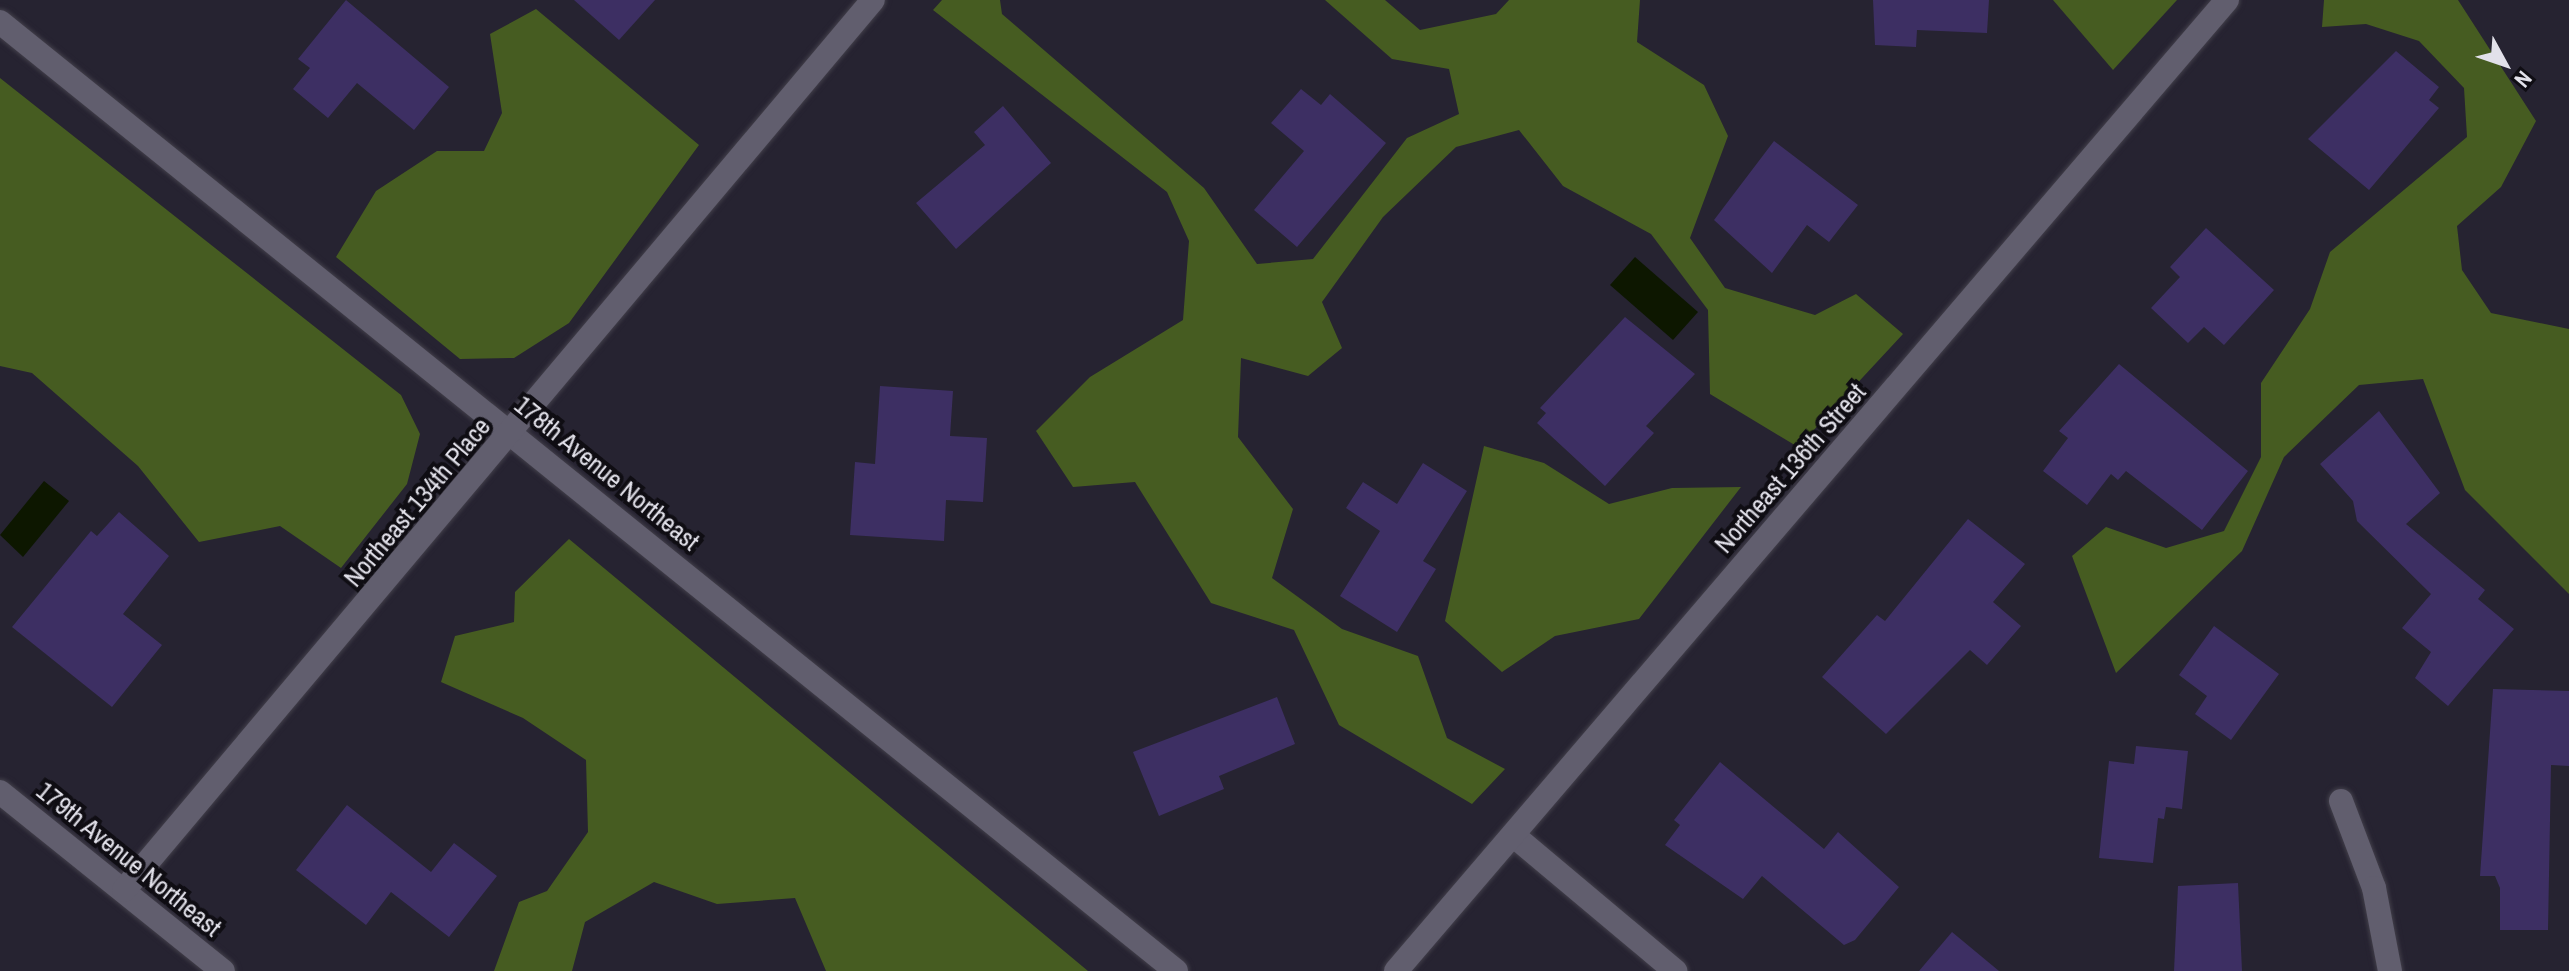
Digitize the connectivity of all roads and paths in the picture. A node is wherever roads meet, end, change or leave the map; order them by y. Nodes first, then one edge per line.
1 (873, 0) edge
2 (2227, 0) edge
3 (0, 22) edge
4 (512, 433) junction
5 (0, 792) edge
6 (2341, 801) dead end
7 (1513, 835) junction
8 (124, 890) junction
9 (223, 971) edge
10 (1176, 971) edge
11 (1396, 971) edge
12 (1675, 971) edge
13 (2390, 971) edge

1 - 4 street, Northeast 134th Place
2 - 7 street, Northeast 136th Street
3 - 4 street, 178th Avenue Northeast
4 - 8 street, Northeast 134th Place
4 - 10 street, 178th Avenue Northeast
5 - 8 street, 179th Avenue Northeast
6 - 13 street
7 - 11 street, Northeast 136th Street
7 - 12 street
8 - 9 street, 179th Avenue Northeast

